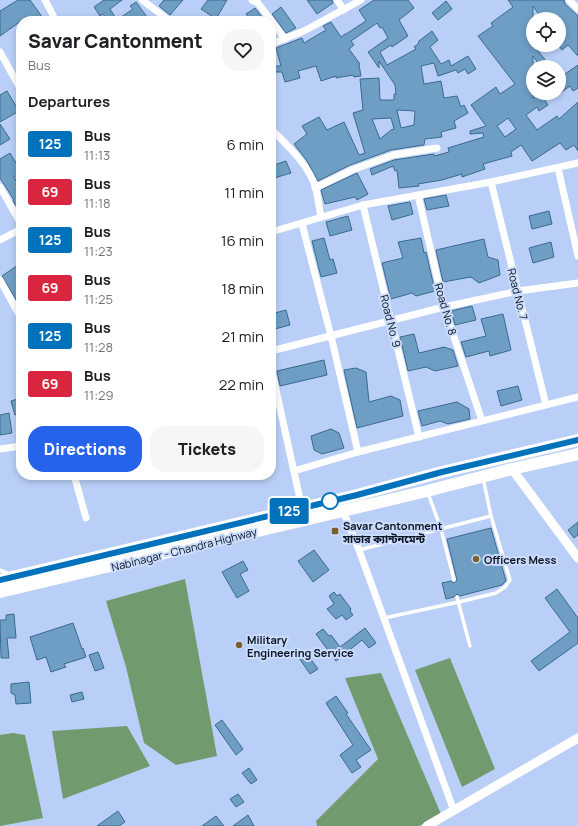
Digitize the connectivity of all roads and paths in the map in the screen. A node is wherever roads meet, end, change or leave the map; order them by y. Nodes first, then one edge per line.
1 (45, 0) edge
2 (142, 0) edge
3 (252, 0) edge
4 (337, 0) edge
5 (361, 0) edge
6 (569, 0) edge
7 (578, 9) edge
8 (344, 10) junction
9 (53, 16) edge
10 (163, 16) edge
11 (268, 16) edge
12 (276, 27) edge
13 (285, 39) junction
14 (276, 42) edge
15 (0, 52) edge
16 (16, 81) edge
17 (276, 134) edge
18 (437, 148) dead end
19 (578, 163) edge
20 (558, 168) junction
21 (491, 182) junction
22 (0, 187) edge
23 (315, 188) junction
24 (418, 195) junction
25 (363, 205) junction
26 (16, 215) edge
27 (321, 217) junction
28 (302, 224) junction
29 (276, 231) edge
30 (16, 232) edge
31 (0, 240) edge
32 (578, 256) edge
33 (0, 280) edge
34 (578, 282) edge
35 (518, 291) junction
36 (444, 307) junction
37 (16, 309) edge
38 (391, 320) junction
39 (331, 336) junction
40 (276, 350) edge
41 (276, 390) edge
42 (578, 397) edge
43 (546, 405) junction
44 (482, 421) junction
45 (419, 436) junction
46 (578, 440) edge
47 (16, 447) edge
48 (0, 449) edge
49 (358, 452) junction
50 (578, 454) edge
51 (512, 469) junction
52 (294, 471) junction
53 (483, 477) junction
54 (75, 480) edge
55 (427, 491) junction
56 (302, 508) junction
57 (343, 511) junction
58 (491, 516) junction
59 (86, 518) dead end
60 (441, 529) junction
61 (359, 550) junction
62 (578, 558) edge
63 (0, 570) edge
64 (0, 573) edge
65 (15, 576) junction
66 (0, 580) edge
67 (454, 580) dead end
68 (18, 589) junction
69 (0, 592) edge
70 (457, 596) dead end
71 (0, 601) edge
72 (459, 602) junction
73 (384, 618) junction
74 (470, 646) dead end
75 (578, 738) edge
76 (454, 811) junction
77 (427, 826) edge

1 - 9 street
2 - 10 street
3 - 11 street
4 - 8 street
5 - 8 street
6 - 7 street
8 - 13 street
12 - 13 street
13 - 14 street
15 - 16 street
17 - 23 street
18 - 23 street
19 - 20 street
20 - 21 street
20 - 32 street
21 - 24 street
21 - 35 street, Road No. 7
22 - 26 street
23 - 27 street
24 - 25 street
24 - 36 street, Road No. 8
25 - 27 street
25 - 38 street, Road No. 9
27 - 28 street
28 - 29 street
28 - 39 street
30 - 31 street
33 - 37 street
34 - 35 street
35 - 36 street
35 - 43 street, Road No. 7
36 - 38 street
36 - 44 street, Road No. 8
38 - 39 street
38 - 45 street, Road No. 9
39 - 40 street
39 - 49 street
41 - 52 street
42 - 43 street
43 - 44 street
44 - 45 street
45 - 49 street
46 - 56 highway, Nabinagar - Chandra Highway
47 - 48 street
49 - 52 street
50 - 51 highway, Nabinagar - Chandra Highway
51 - 53 highway, Nabinagar - Chandra Highway
51 - 62 street
52 - 56 street
53 - 55 highway, Nabinagar - Chandra Highway
53 - 58 lane
54 - 59 street
55 - 57 highway, Nabinagar - Chandra Highway
55 - 60 lane
56 - 65 highway, Nabinagar - Chandra Highway
57 - 61 street
57 - 68 highway, Nabinagar - Chandra Highway
58 - 60 lane
58 - 72 lane
60 - 61 lane
60 - 67 lane
61 - 73 street
63 - 65 lane
64 - 65 highway
65 - 66 highway, Nabinagar - Chandra Highway
68 - 69 highway, Nabinagar - Chandra Highway
68 - 71 highway
70 - 72 lane
72 - 73 lane
72 - 74 lane
73 - 76 street
75 - 76 street
76 - 77 street

